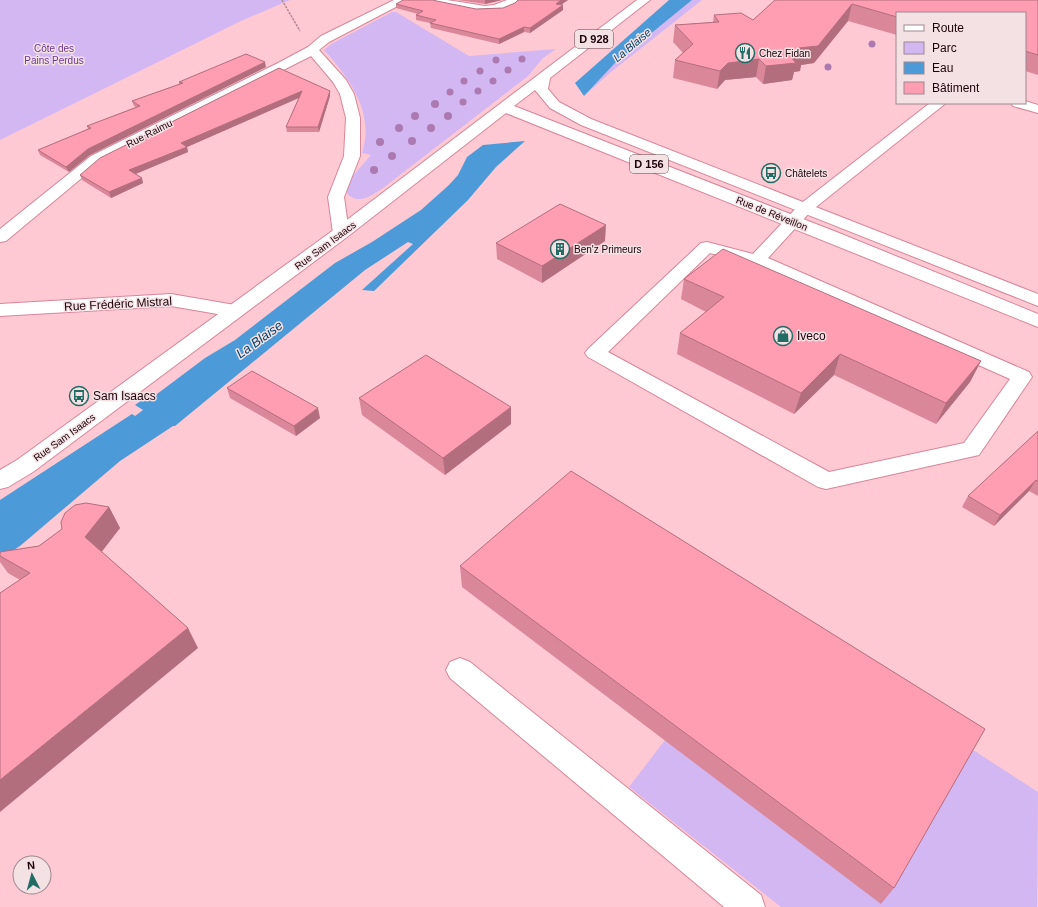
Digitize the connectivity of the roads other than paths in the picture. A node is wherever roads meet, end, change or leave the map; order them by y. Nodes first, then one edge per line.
1 (403, 0) edge
2 (431, 0) edge
3 (516, 0) edge
4 (644, 0) edge
5 (312, 50) junction
6 (544, 78) junction
7 (510, 104) junction
8 (938, 104) edge
9 (1021, 104) edge
10 (1038, 109) edge
11 (586, 122) junction
12 (799, 215) junction
13 (341, 233) junction
14 (0, 237) edge
15 (757, 260) junction
16 (1037, 298) edge
17 (0, 310) edge
18 (235, 311) junction
19 (1038, 321) edge
20 (0, 481) edge
21 (460, 670) dead end
22 (749, 907) edge

1 - 5 main road, Rue Raimu
2 - 3 main road
4 - 6 main road, Rue Sam Isaacs / D 928
5 - 13 main road
5 - 14 main road, Rue Raimu
6 - 7 main road, Rue Sam Isaacs / D 928
6 - 11 main road, Rue de Réveillon / D 156
7 - 11 main road, Rue de Réveillon / D 156
7 - 12 main road, Rue de Réveillon / D 156
7 - 13 main road, Rue Sam Isaacs / D 928
8 - 12 main road
9 - 10 main road
11 - 12 main road, Rue de Réveillon / D 156
12 - 15 main road
12 - 16 main road, Rue de Réveillon / D 156
12 - 19 main road, Rue de Réveillon / D 156
13 - 18 main road, Rue Sam Isaacs / D 928
15 - 15 main road
17 - 18 main road, Rue Frédéric Mistral
18 - 20 main road, Rue Sam Isaacs / D 928
21 - 22 main road

